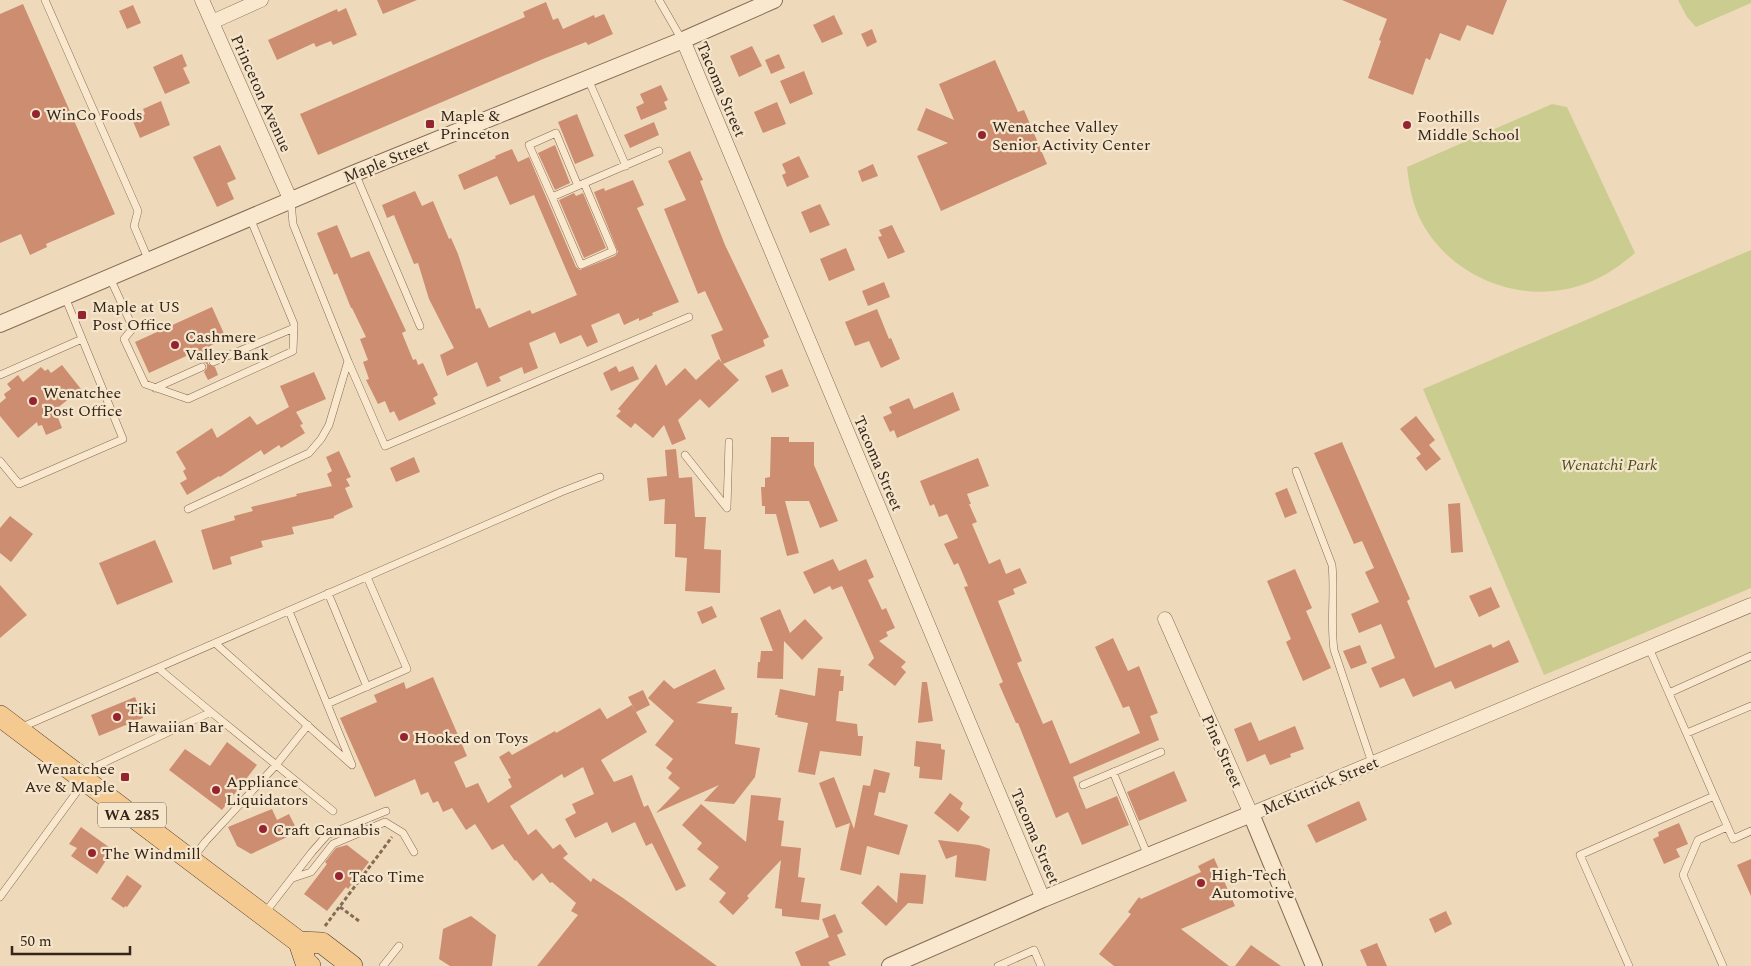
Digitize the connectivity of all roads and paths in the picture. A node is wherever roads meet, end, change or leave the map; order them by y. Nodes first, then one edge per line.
1 (45, 0) edge
2 (202, 0) edge
3 (261, 0) edge
4 (658, 0) edge
5 (767, 1) edge
6 (212, 22) junction
7 (682, 40) junction
8 (588, 78) junction
9 (659, 151) dead end
10 (626, 166) junction
11 (355, 173) junction
12 (581, 185) junction
13 (552, 197) junction
14 (291, 201) junction
15 (250, 218) junction
16 (149, 262) junction
17 (110, 277) junction
18 (65, 296) junction
19 (689, 317) dead end
20 (0, 324) edge
21 (420, 326) dead end
22 (294, 328) junction
23 (82, 338) junction
24 (348, 361) junction
25 (213, 362) dead end
26 (202, 367) dead end
27 (0, 375) edge
28 (155, 388) junction
29 (728, 442) dead end
30 (684, 455) dead end
31 (0, 461) edge
32 (1296, 471) dead end
33 (600, 477) dead end
34 (188, 509) dead end
35 (366, 577) junction
36 (328, 593) junction
37 (1751, 606) edge
38 (289, 611) junction
39 (1165, 619) dead end
40 (215, 643) junction
41 (1649, 648) junction
42 (1751, 656) edge
43 (158, 668) junction
44 (367, 686) junction
45 (1669, 693) junction
46 (327, 704) junction
47 (1751, 706) edge
48 (211, 712) junction
49 (0, 716) edge
50 (308, 726) junction
51 (17, 730) junction
52 (1686, 733) junction
53 (1161, 752) dead end
54 (1372, 763) junction
55 (276, 765) junction
56 (1113, 772) junction
57 (82, 778) junction
58 (1083, 785) dead end
59 (1714, 796) junction
60 (386, 810) dead end
61 (333, 811) dead end
62 (1251, 814) junction
63 (1727, 827) junction
64 (1751, 831) edge
65 (394, 835) dead end
66 (414, 852) dead end
67 (1148, 856) junction
68 (191, 860) junction
69 (293, 878) junction
70 (0, 897) edge
71 (1043, 899) junction
72 (340, 906) junction
73 (264, 915) junction
74 (359, 921) dead end
75 (322, 929) dead end
76 (299, 942) junction
77 (399, 946) dead end
78 (310, 966) edge
79 (352, 966) edge
80 (383, 966) edge
81 (890, 966) edge
82 (998, 966) edge
83 (1041, 966) edge
84 (1314, 966) edge
85 (1628, 966) edge
86 (1724, 966) edge

1 - 16 lane
2 - 6 street, Princeton Avenue
3 - 6 street
4 - 7 lane
5 - 7 street, Maple Street
6 - 14 street, Princeton Avenue
7 - 8 street, Maple Street
7 - 71 street, Tacoma Street
8 - 10 lane
8 - 11 street, Maple Street
9 - 10 lane
10 - 12 lane
11 - 14 street, Maple Street
11 - 21 lane
12 - 13 lane
12 - 13 lane
12 - 13 lane
14 - 15 street, Maple Street
14 - 24 lane
15 - 16 street, Maple Street
15 - 22 lane
16 - 17 street, Maple Street
17 - 18 street, Maple Street
17 - 28 lane
18 - 20 street, Maple Street
18 - 23 lane
19 - 24 lane
22 - 25 lane
22 - 28 lane
23 - 27 lane
23 - 31 lane
24 - 34 lane
26 - 28 lane
29 - 30 lane
32 - 54 lane
33 - 35 lane
35 - 36 lane
35 - 44 lane
36 - 38 lane
36 - 44 lane
37 - 41 street, McKittrick Street
38 - 40 lane
38 - 46 lane
39 - 62 street, Pine Street
40 - 43 lane
40 - 50 lane
41 - 45 lane
41 - 54 street, McKittrick Street
42 - 45 lane
43 - 48 lane
43 - 51 lane
44 - 46 lane
45 - 52 lane
46 - 50 lane
47 - 52 lane
48 - 55 lane
48 - 57 lane
49 - 51 main road, WA 285
50 - 55 lane
51 - 57 main road, WA 285
52 - 59 lane
53 - 56 lane
54 - 62 street, McKittrick Street
55 - 61 lane
55 - 68 lane
56 - 58 lane
56 - 67 lane
57 - 68 main road, WA 285
57 - 70 lane
59 - 63 lane
59 - 85 lane
60 - 69 lane
62 - 67 street, McKittrick Street
62 - 84 street, Pine Street
63 - 64 lane
63 - 86 lane
65 - 72 path
66 - 69 lane
67 - 71 street, McKittrick Street
68 - 73 main road, WA 285
69 - 73 lane
71 - 81 street, McKittrick Street
72 - 74 path
72 - 75 path
73 - 76 main road, WA 285
76 - 78 main road
76 - 79 main road
77 - 80 lane
82 - 83 lane

